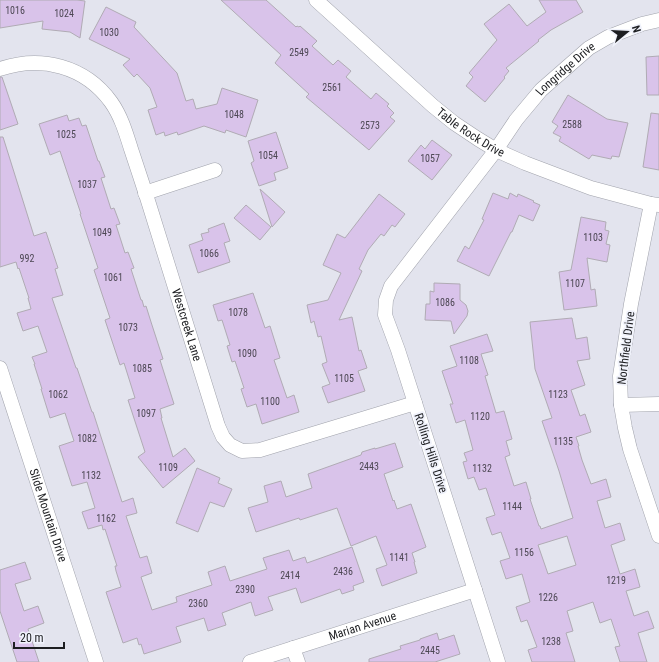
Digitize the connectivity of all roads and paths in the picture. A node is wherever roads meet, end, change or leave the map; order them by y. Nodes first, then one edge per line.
1 (316, 0) edge
2 (659, 20) edge
3 (0, 69) edge
4 (496, 150) junction
5 (215, 170) dead end
6 (145, 193) junction
7 (655, 205) edge
8 (0, 368) edge
9 (415, 403) junction
10 (659, 404) edge
11 (621, 406) junction
12 (659, 536) edge
13 (475, 590) junction
14 (293, 648) junction
15 (96, 662) edge
16 (250, 662) edge
17 (298, 662) edge
18 (498, 662) edge

1 - 4 street, Table Rock Drive
2 - 4 street, Longridge Drive
3 - 6 street, Westcreek Lane
4 - 7 street, Table Rock Drive
4 - 9 street, Rolling Hills Drive
5 - 6 street
6 - 9 street, Westcreek Lane
7 - 11 street, Northfield Drive
8 - 15 street, Slide Mountain Drive
9 - 13 street, Rolling Hills Drive
10 - 11 street
11 - 12 street, Northfield Drive
13 - 14 street, Marian Avenue
13 - 18 street, Rolling Hills Drive
14 - 16 street, Marian Avenue
14 - 17 street

